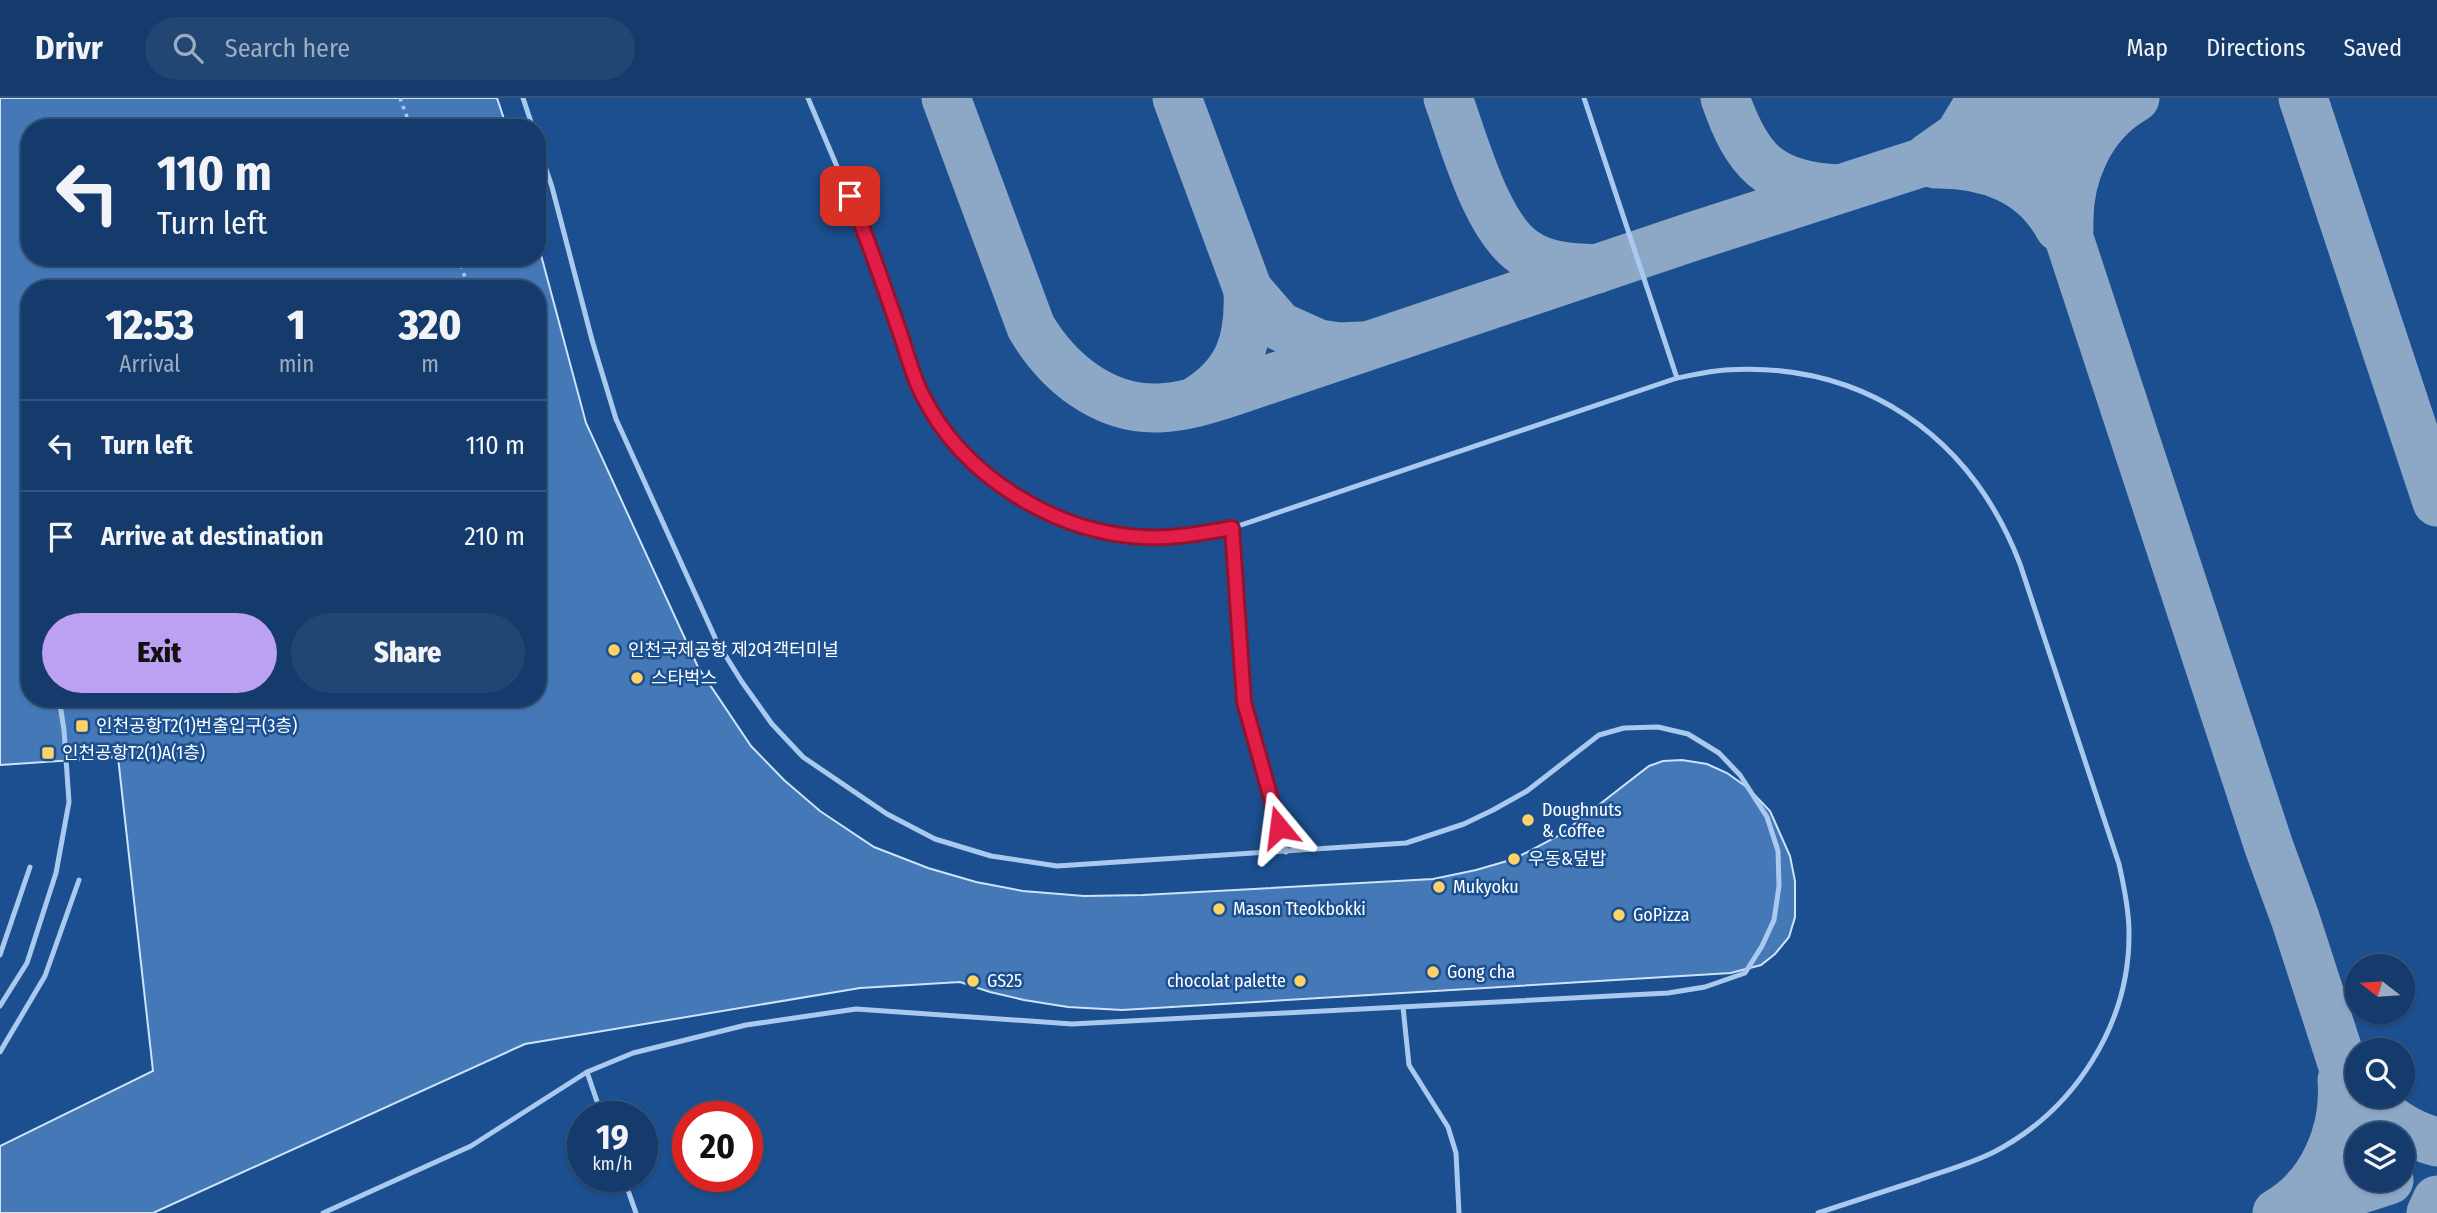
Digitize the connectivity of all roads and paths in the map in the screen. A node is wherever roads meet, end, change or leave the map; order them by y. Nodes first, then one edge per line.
1 (400, 98) edge
2 (523, 98) edge
3 (808, 98) edge
4 (1584, 98) edge
5 (408, 119) edge
6 (530, 119) edge
7 (546, 169) edge
8 (1677, 379) junction
9 (1232, 528) junction
10 (60, 707) edge
11 (1286, 852) junction
12 (30, 867) dead end
13 (79, 880) dead end
14 (9, 928) junction
15 (0, 935) edge
16 (0, 956) edge
17 (0, 1006) edge
18 (1403, 1007) junction
19 (0, 1052) edge
20 (587, 1072) junction
21 (597, 1101) edge
22 (629, 1192) edge
23 (323, 1213) edge
24 (636, 1213) edge
25 (1459, 1213) edge
26 (1818, 1213) edge

1 - 5 path
2 - 6 lane
3 - 9 lane
4 - 8 lane
7 - 11 lane
8 - 9 lane
8 - 26 lane
9 - 11 lane
10 - 17 lane
11 - 18 lane
12 - 14 lane
13 - 19 lane
14 - 15 lane
14 - 16 lane
18 - 20 lane
18 - 25 lane
20 - 21 lane
20 - 23 lane
22 - 24 lane

